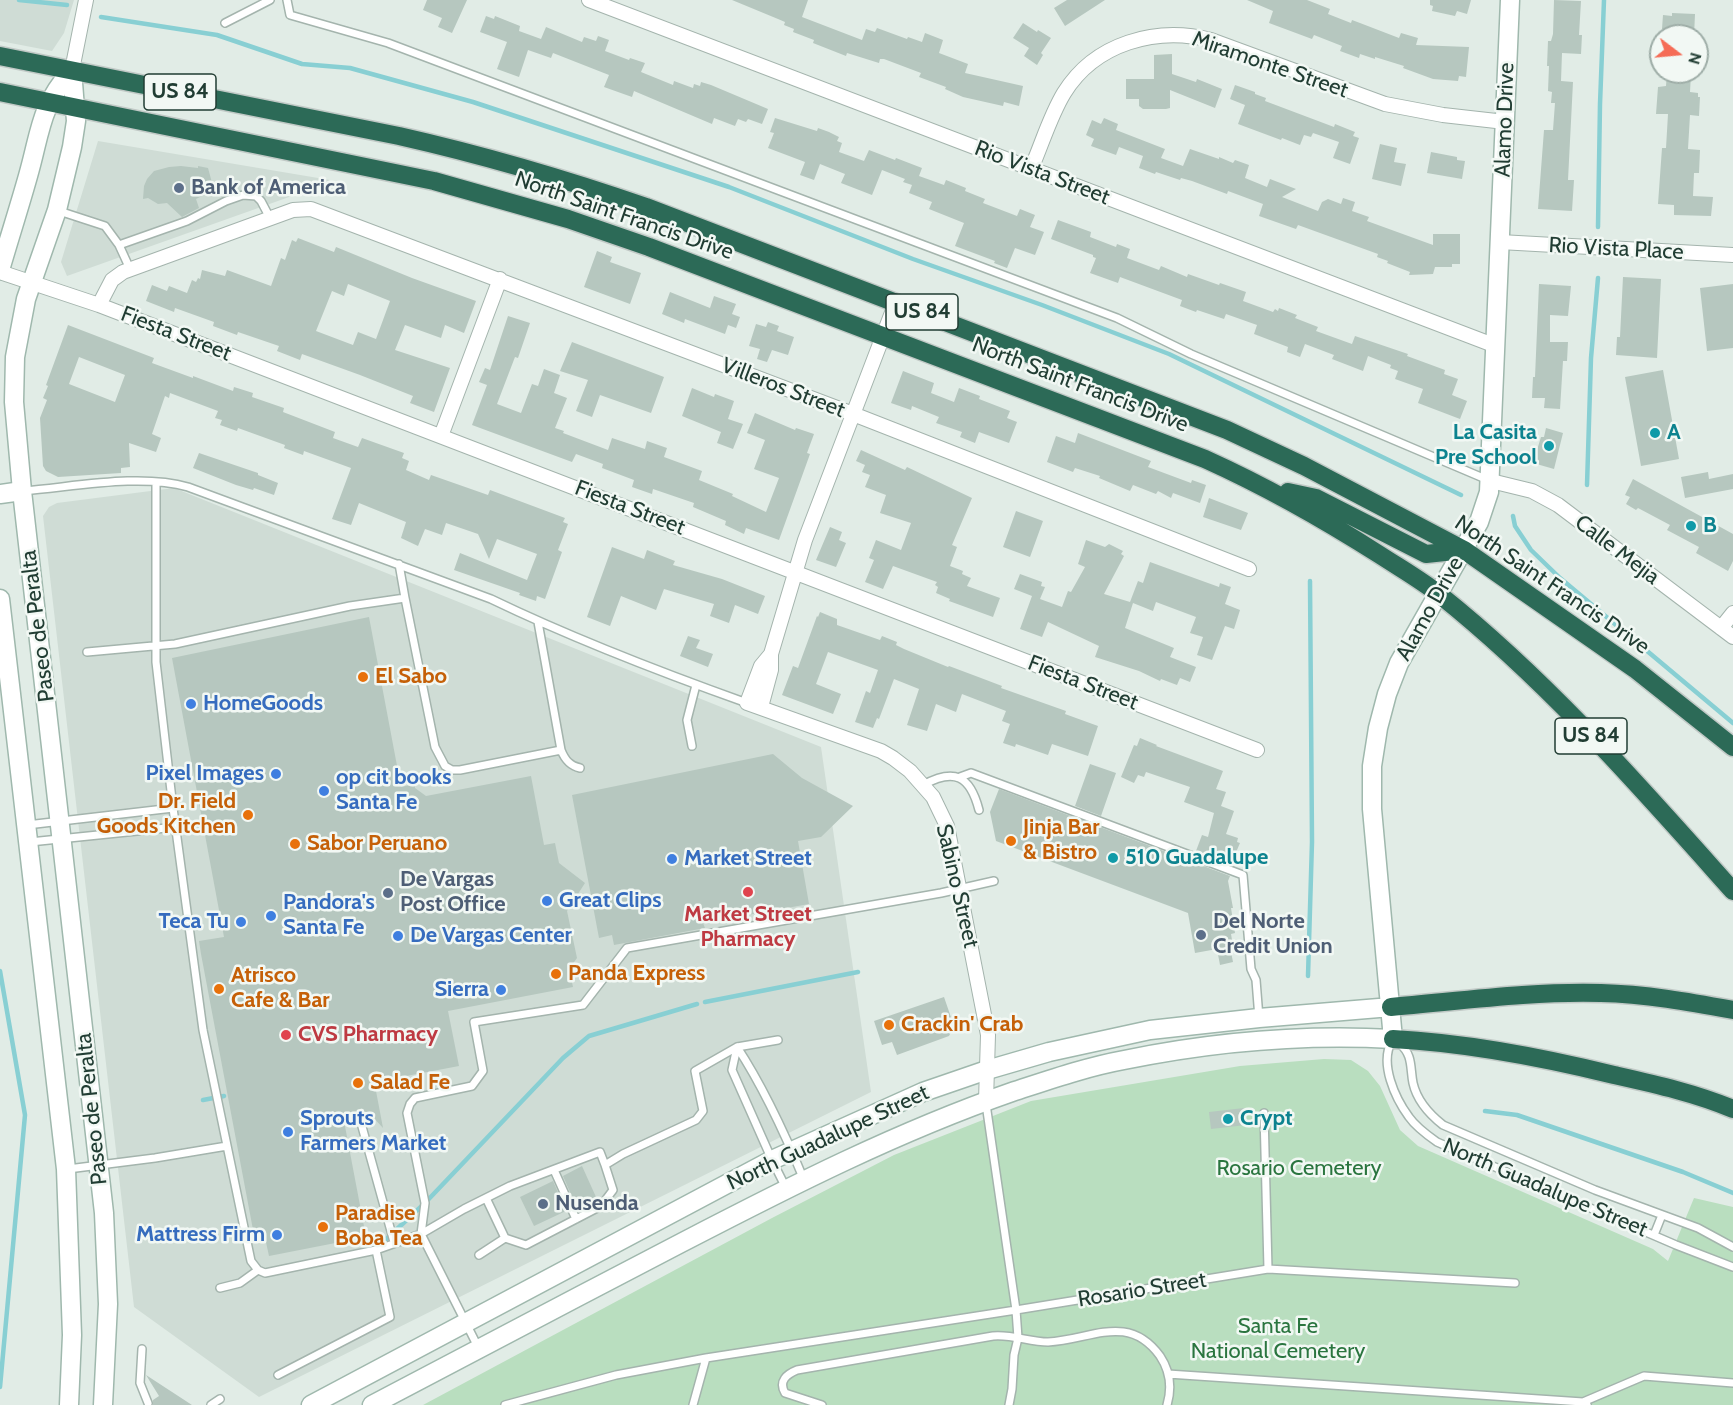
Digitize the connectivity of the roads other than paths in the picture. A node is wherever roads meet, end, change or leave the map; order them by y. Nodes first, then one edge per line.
1 (86, 0) edge
2 (270, 0) edge
3 (287, 0) edge
4 (589, 0) edge
5 (1510, 0) edge
6 (225, 23) dead end
7 (0, 56) edge
8 (72, 69) junction
9 (0, 92) edge
10 (49, 101) junction
11 (74, 107) junction
12 (1505, 122) junction
13 (1031, 170) junction
14 (57, 210) junction
15 (270, 218) junction
16 (1500, 242) junction
17 (120, 245) junction
18 (1733, 255) edge
19 (130, 269) junction
20 (0, 271) edge
21 (500, 279) junction
22 (32, 281) junction
23 (896, 302) junction
24 (99, 305) junction
25 (883, 336) junction
26 (1496, 346) junction
27 (853, 414) junction
28 (441, 436) junction
29 (156, 482) junction
30 (1491, 482) junction
31 (1265, 487) junction
32 (22, 491) junction
33 (0, 494) edge
34 (1464, 549) junction
35 (399, 564) junction
36 (1249, 569) dead end
37 (795, 571) junction
38 (1438, 593) junction
39 (405, 598) junction
40 (0, 599) edge
41 (1733, 613) edge
42 (538, 622) junction
43 (1721, 628) junction
44 (1733, 637) edge
45 (155, 646) junction
46 (87, 652) dead end
47 (696, 685) junction
48 (754, 705) junction
49 (692, 746) dead end
50 (1733, 747) edge
51 (561, 750) junction
52 (1257, 750) dead end
53 (580, 768) dead end
54 (960, 777) junction
55 (923, 785) junction
56 (173, 808) junction
57 (979, 810) dead end
58 (176, 827) junction
59 (61, 830) junction
60 (27, 834) junction
61 (994, 881) dead end
62 (960, 890) junction
63 (1733, 891) edge
64 (1391, 1007) junction
65 (1733, 1010) edge
66 (1259, 1018) junction
67 (1393, 1039) junction
68 (778, 1040) dead end
69 (737, 1047) junction
70 (987, 1070) junction
71 (986, 1101) junction
72 (1733, 1109) edge
73 (1264, 1113) dead end
74 (361, 1123) dead end
75 (227, 1146) junction
76 (792, 1150) junction
77 (772, 1160) junction
78 (99, 1165) junction
79 (605, 1165) junction
80 (66, 1169) junction
81 (554, 1170) junction
82 (804, 1180) junction
83 (787, 1188) junction
84 (486, 1198) junction
85 (1662, 1215) junction
86 (576, 1220) junction
87 (421, 1234) junction
88 (1653, 1235) junction
89 (505, 1238) junction
90 (394, 1242) junction
91 (1733, 1247) edge
92 (376, 1250) junction
93 (480, 1255) dead end
94 (1733, 1267) edge
95 (1268, 1269) junction
96 (258, 1270) junction
97 (1515, 1282) dead end
98 (220, 1288) dead end
99 (1016, 1311) junction
100 (465, 1323) junction
101 (1018, 1338) junction
102 (479, 1348) junction
103 (142, 1349) dead end
104 (706, 1358) junction
105 (1168, 1374) junction
106 (278, 1375) dead end
107 (1733, 1383) edge
108 (220, 1399) dead end
109 (148, 1403) dead end
110 (104, 1404) edge
111 (1585, 1404) edge
112 (69, 1405) edge
113 (211, 1405) edge
114 (310, 1405) edge
115 (372, 1405) edge
116 (505, 1405) edge
117 (693, 1405) edge
118 (822, 1405) edge
119 (1009, 1405) edge
120 (1167, 1405) edge

1 - 8 street
2 - 6 lane
3 - 30 lane
4 - 13 street, Rio Vista Street
5 - 12 main road, Alamo Drive
7 - 8 highway, North Saint Francis Drive / US 84
8 - 10 main road
8 - 11 main road, Paseo de Peralta
8 - 23 highway, North Saint Francis Drive / US 84
9 - 10 highway, North Saint Francis Drive / US 84
10 - 11 highway, North Saint Francis Drive / US 84
10 - 20 main road
11 - 14 main road, Paseo de Peralta
11 - 25 highway, North Saint Francis Drive / US 84
12 - 13 street, Miramonte Street
12 - 16 main road, Alamo Drive
13 - 26 street, Rio Vista Street
14 - 17 lane
14 - 22 main road, Paseo de Peralta
15 - 17 lane
15 - 19 street
15 - 21 street, Villeros Street
16 - 18 street, Rio Vista Place
16 - 26 main road, Alamo Drive
17 - 19 lane
19 - 24 street
20 - 22 street, Fiesta Street
21 - 27 street, Villeros Street
21 - 28 street
22 - 24 street, Fiesta Street
22 - 32 main road, Paseo de Peralta
23 - 25 street
23 - 34 highway, North Saint Francis Drive / US 84
24 - 28 street, Fiesta Street
25 - 27 street
25 - 31 highway, North Saint Francis Drive / US 84
26 - 30 main road, Alamo Drive
27 - 36 street, Villeros Street
27 - 37 street
28 - 37 street, Fiesta Street
29 - 32 lane
29 - 35 lane
29 - 45 lane
30 - 34 main road, Alamo Drive
30 - 43 street, Calle Mejia
31 - 34 highway
31 - 38 highway, North Saint Francis Drive / US 84
32 - 33 main road
32 - 59 main road, Paseo de Peralta
34 - 38 main road, Alamo Drive
34 - 50 highway, North Saint Francis Drive / US 84
35 - 39 lane
35 - 42 lane
37 - 48 street
37 - 52 street, Fiesta Street
38 - 63 highway, North Saint Francis Drive / US 84
38 - 64 main road, Alamo Drive
39 - 45 lane
39 - 51 lane
40 - 60 main road, Paseo de Peralta
41 - 43 street
42 - 47 lane
42 - 51 lane
43 - 44 street, Calle Mejia
45 - 46 lane
45 - 56 lane
47 - 48 lane
47 - 49 lane
48 - 55 street, Sabino Street
51 - 53 lane
54 - 55 lane
54 - 57 lane
54 - 66 lane
55 - 62 street, Sabino Street
56 - 58 lane
56 - 59 lane
58 - 59 lane
58 - 75 lane
59 - 60 lane
59 - 60 lane
59 - 78 main road, Paseo de Peralta
60 - 80 main road, Paseo de Peralta
61 - 62 lane
62 - 70 street, Sabino Street
62 - 87 lane
64 - 65 highway
64 - 66 main road, North Guadalupe Street
64 - 67 main road, Alamo Drive
66 - 70 main road, North Guadalupe Street
67 - 71 main road, North Guadalupe Street
67 - 72 highway
67 - 85 lane, North Guadalupe Street
67 - 88 lane, North Guadalupe Street
68 - 69 lane
69 - 76 lane
69 - 77 lane
69 - 79 lane
70 - 71 street, Sabino Street
70 - 76 main road, North Guadalupe Street
71 - 82 main road, North Guadalupe Street
71 - 99 lane
73 - 95 lane
74 - 90 lane
75 - 78 lane
75 - 96 lane
76 - 77 main road, North Guadalupe Street
76 - 82 lane
77 - 83 lane
77 - 100 main road, North Guadalupe Street
78 - 80 lane
78 - 110 main road, Paseo de Peralta
79 - 81 lane
79 - 86 lane
80 - 112 main road, Paseo de Peralta
81 - 84 lane
81 - 86 lane
82 - 83 main road, North Guadalupe Street
83 - 102 main road, North Guadalupe Street
84 - 87 lane
84 - 89 lane
85 - 88 lane
85 - 91 lane, North Guadalupe Street
86 - 89 lane
87 - 90 lane
87 - 100 lane
88 - 94 lane, North Guadalupe Street
89 - 93 lane
90 - 92 lane
92 - 96 lane
92 - 106 lane
95 - 97 lane, Rosario Street
95 - 99 lane, Rosario Street
96 - 98 lane
99 - 101 lane
99 - 104 lane, Rosario Street
100 - 102 lane
100 - 114 main road, North Guadalupe Street
101 - 105 lane
101 - 118 lane
101 - 119 lane
102 - 115 main road, North Guadalupe Street
103 - 109 lane
104 - 116 lane, Rosario Street
104 - 117 lane
105 - 111 lane
105 - 120 lane
107 - 111 lane
108 - 113 lane

